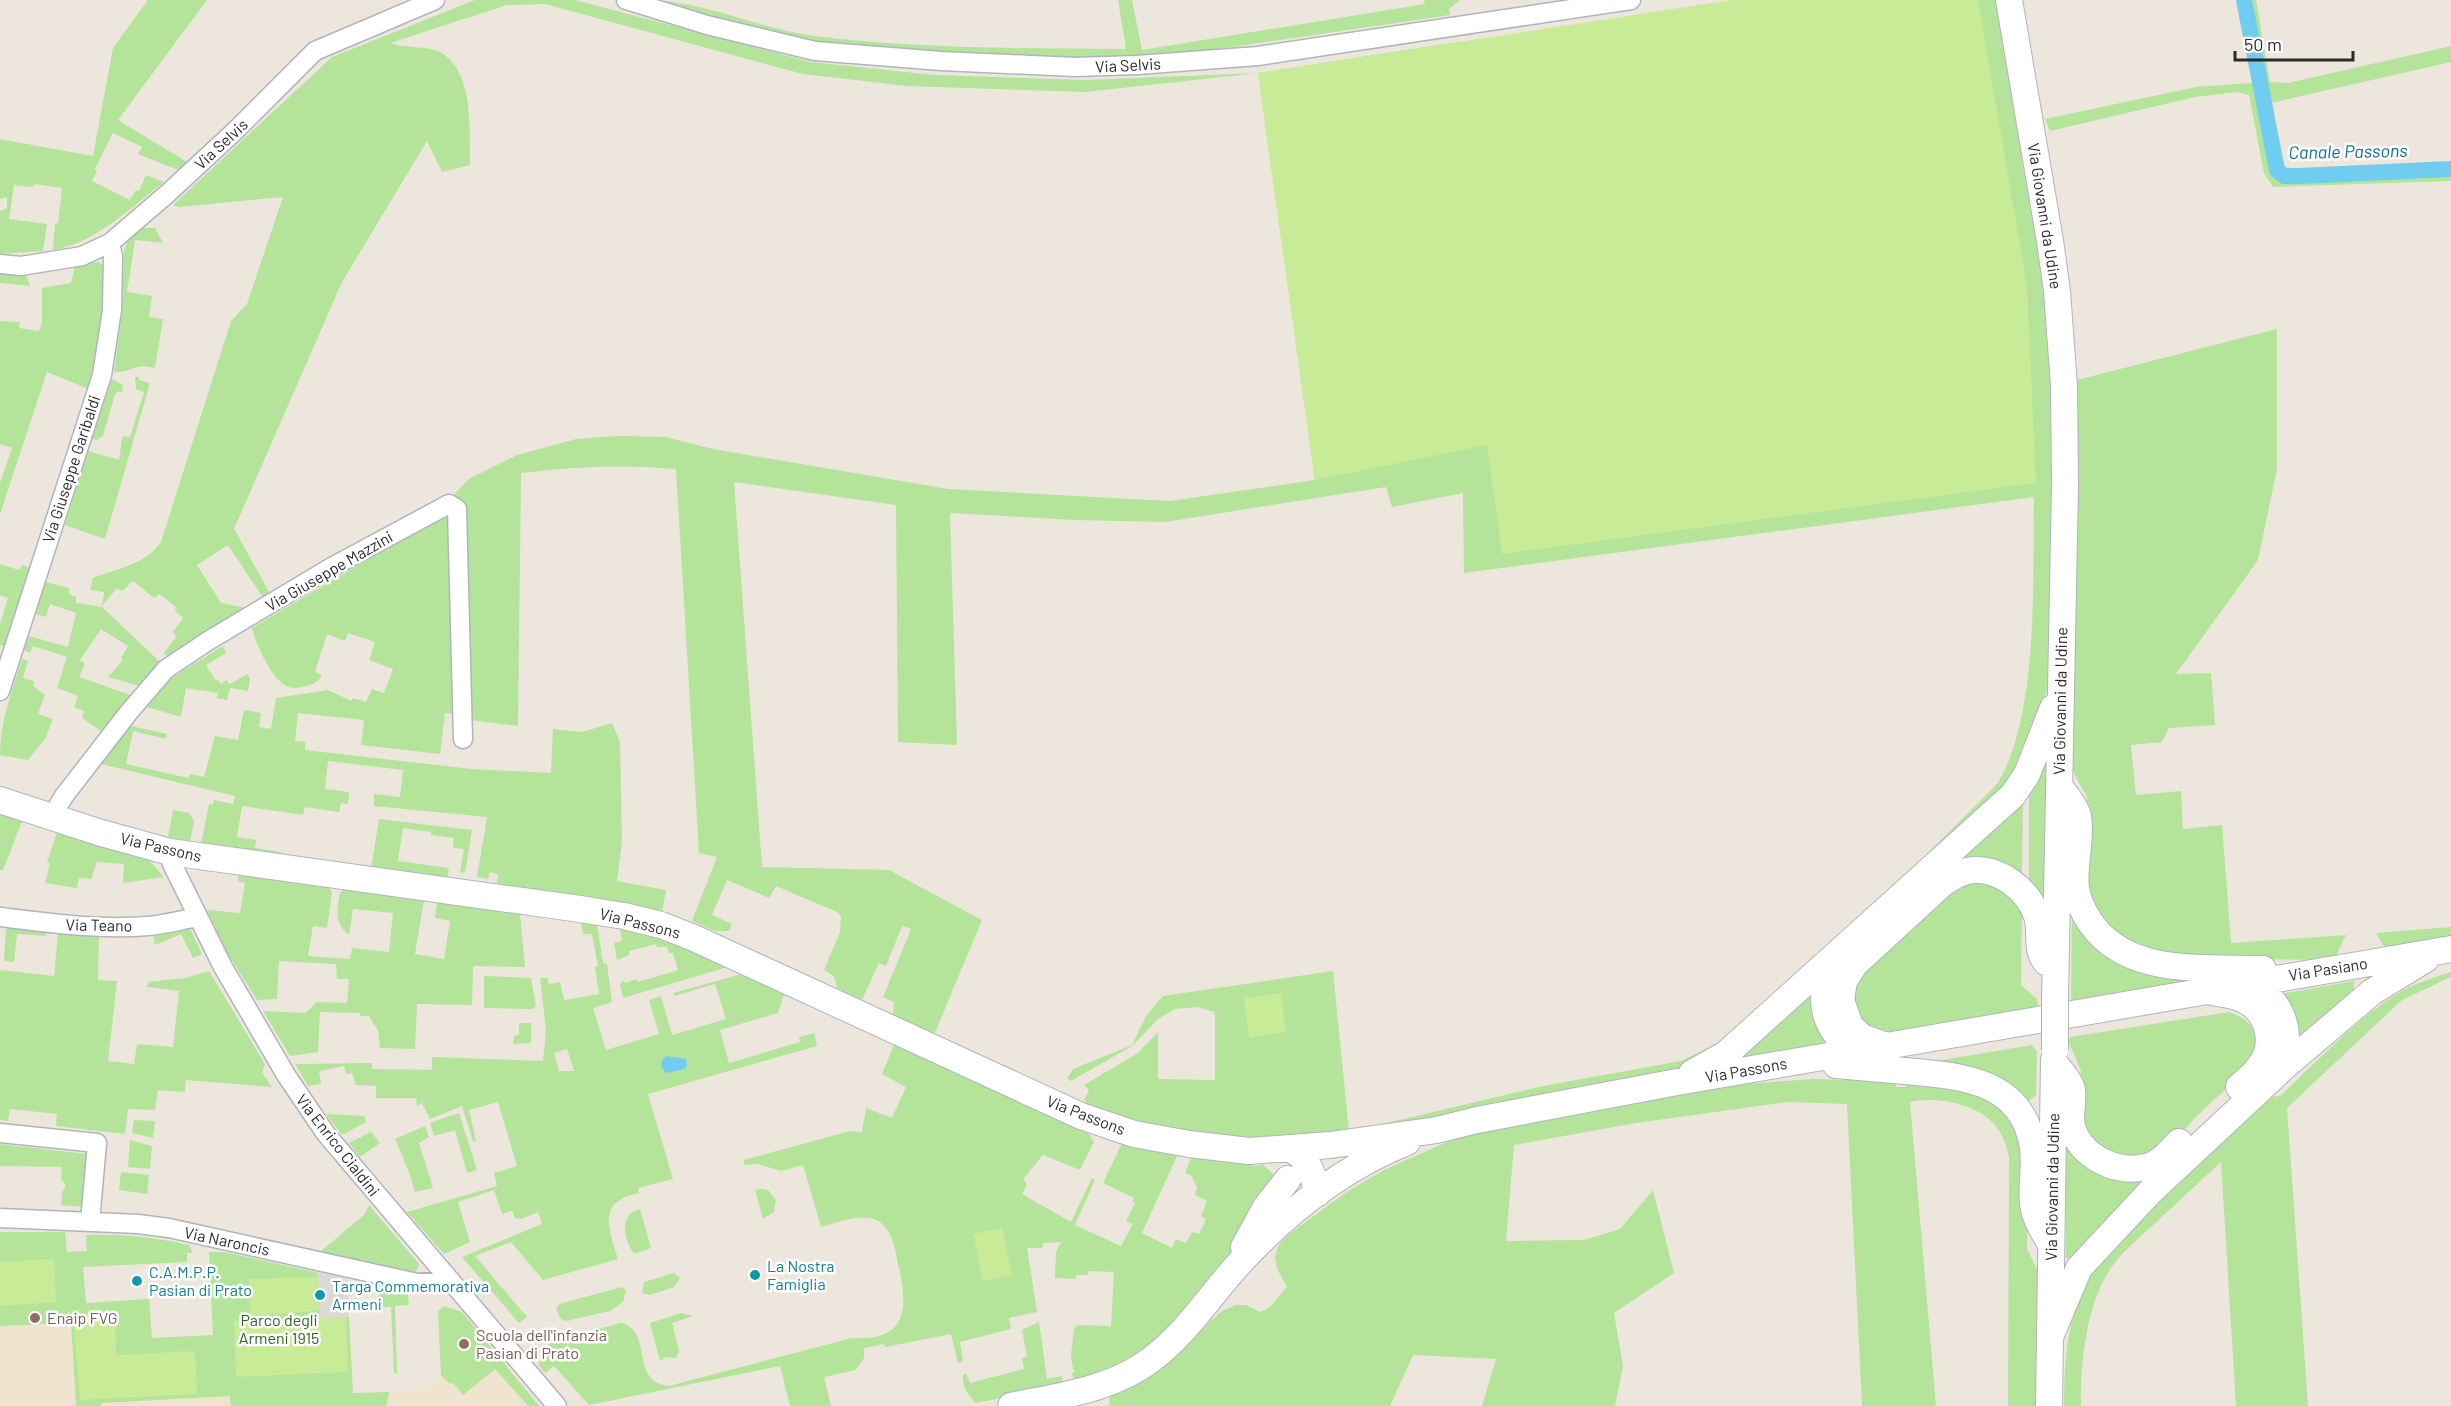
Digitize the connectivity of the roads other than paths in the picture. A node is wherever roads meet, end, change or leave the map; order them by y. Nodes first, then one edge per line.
1 (435, 0) edge
2 (627, 0) edge
3 (1631, 0) edge
4 (2009, 0) edge
5 (110, 243) junction
6 (0, 264) edge
7 (2061, 688) junction
8 (0, 691) edge
9 (463, 739) dead end
10 (2059, 785) junction
11 (0, 800) edge
12 (52, 816) junction
13 (170, 852) junction
14 (0, 917) edge
15 (198, 917) junction
16 (2446, 949) edge
17 (1828, 962) junction
18 (2361, 964) junction
19 (2314, 971) junction
20 (2248, 982) junction
21 (2055, 986) junction
22 (2205, 991) junction
23 (2372, 992) junction
24 (1886, 1046) junction
25 (1853, 1053) junction
26 (2054, 1056) junction
27 (1794, 1062) junction
28 (2286, 1065) junction
29 (1677, 1082) junction
30 (1437, 1130) junction
31 (0, 1133) edge
32 (1288, 1148) junction
33 (1249, 1151) junction
34 (1288, 1179) junction
35 (1318, 1193) junction
36 (0, 1218) edge
37 (90, 1222) junction
38 (2051, 1245) junction
39 (1234, 1269) junction
40 (450, 1281) junction
41 (2050, 1337) junction
42 (557, 1406) edge
43 (1011, 1406) edge
44 (2049, 1406) edge

1 - 5 street, Via Selvis
2 - 3 street, Via Selvis
4 - 7 street, Via Giovanni da Udine
5 - 6 street, Via Selvis
5 - 8 street, Via Giuseppe Garibaldi
7 - 10 street, Via Giovanni da Udine
7 - 17 street
9 - 12 street, Via Giuseppe Mazzini
10 - 19 street
10 - 21 street, Via Giovanni da Udine
11 - 12 street, Via Passons
12 - 13 street, Via Passons
13 - 15 street, Via Enrico Cialdini
13 - 33 street, Via Passons
14 - 15 street, Via Teano
15 - 40 street, Via Enrico Cialdini
16 - 18 street, Via Pasiano
16 - 23 street
17 - 25 street
17 - 29 street
18 - 19 street, Via Pasiano
18 - 23 street
19 - 20 street, Via Pasiano
20 - 22 street, Via Pasiano
20 - 28 street
21 - 24 street
21 - 26 street, Via Giovanni da Udine, bridge
22 - 24 street, Via Passons
22 - 26 street
23 - 28 street
24 - 25 street, Via Passons
25 - 27 street, Via Passons
26 - 38 street, Via Giovanni da Udine
27 - 29 street, Via Passons
27 - 38 street
28 - 41 street
29 - 30 street, Via Passons
30 - 32 street, Via Passons
30 - 35 street
31 - 37 street
32 - 33 street, Via Passons
32 - 35 street
33 - 34 street, Via Passons
34 - 35 street, Via Passons
34 - 39 street
35 - 39 street
36 - 37 street, Via Naroncis
37 - 40 street, Via Naroncis
38 - 41 street, Via Giovanni da Udine
39 - 43 street
40 - 42 street, Via Enrico Cialdini
41 - 44 street, Via Giovanni da Udine

